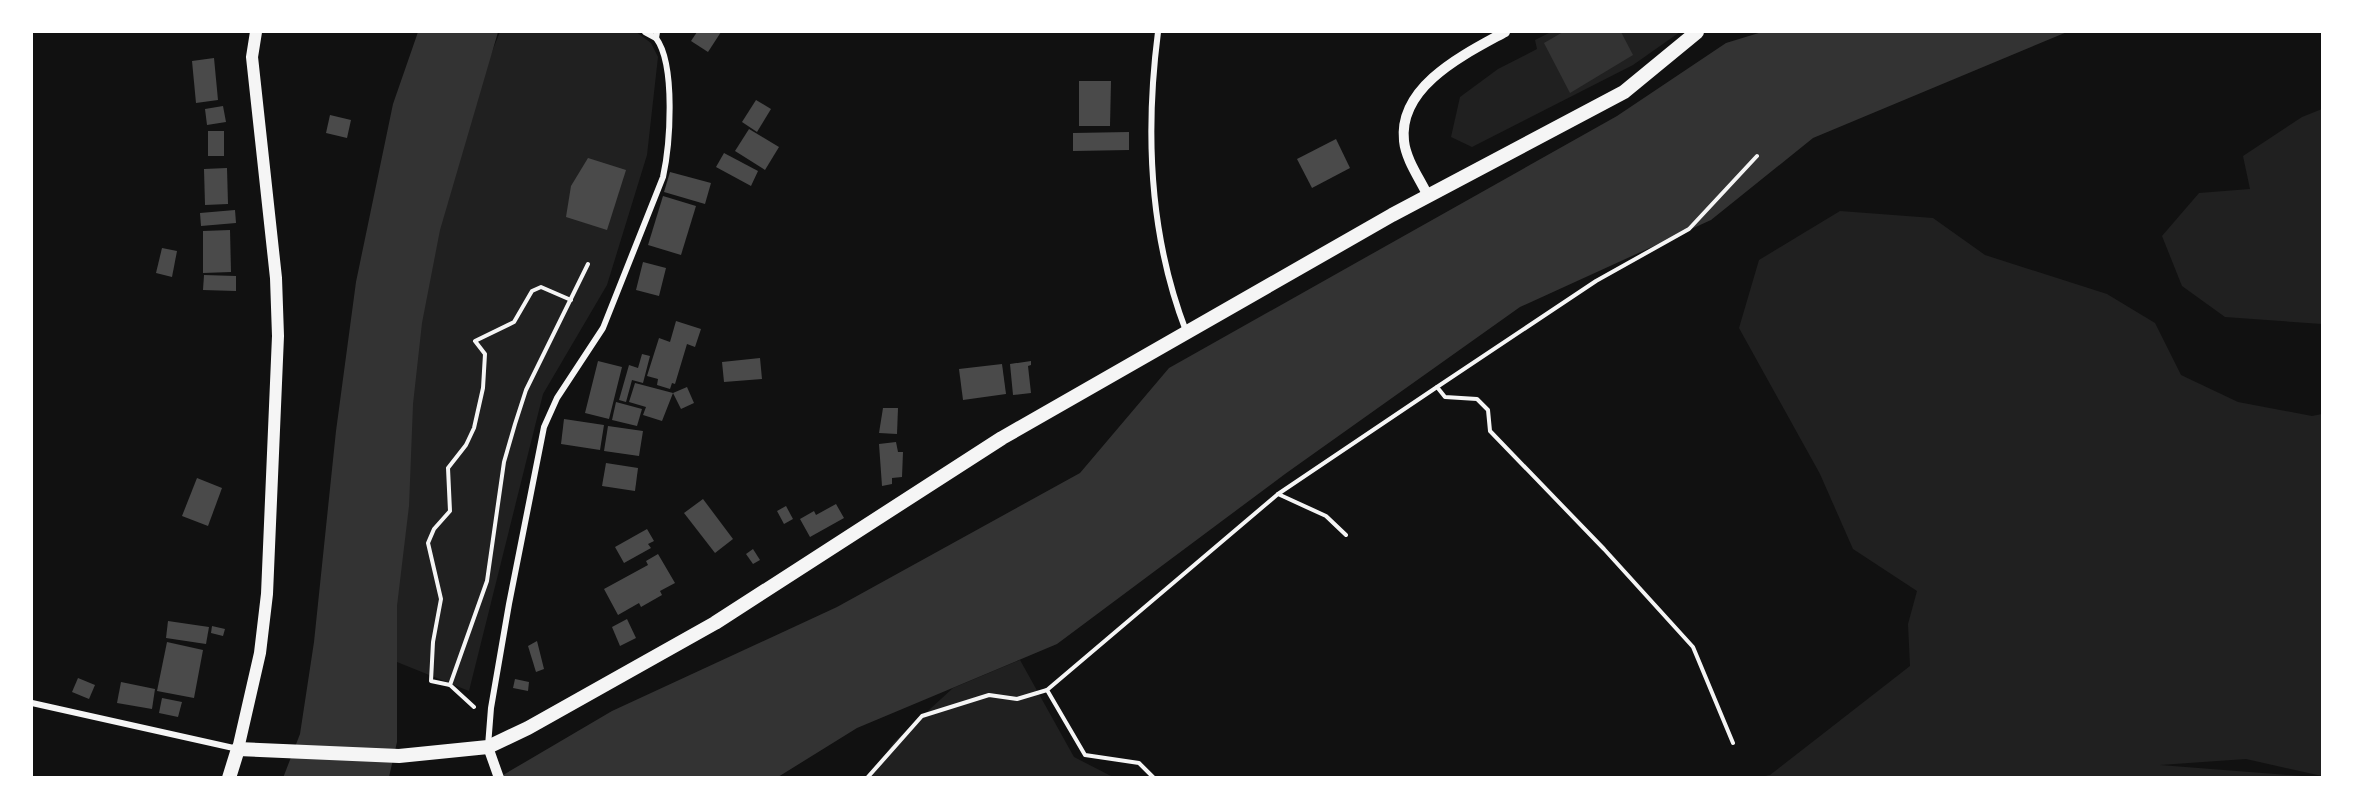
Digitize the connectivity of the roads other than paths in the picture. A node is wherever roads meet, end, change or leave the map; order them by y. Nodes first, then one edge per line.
1 (256, 32) edge
2 (645, 32) edge
3 (1158, 32) edge
4 (1505, 32) edge
5 (1697, 32) edge
6 (656, 35) edge
7 (1428, 196) junction
8 (1187, 332) junction
9 (32, 704) edge
10 (488, 747) junction
11 (238, 749) junction
12 (498, 775) edge
13 (229, 777) edge

1 - 11 main road
2 - 6 street
3 - 8 street
4 - 7 street
5 - 7 main road
6 - 10 street
7 - 8 main road
8 - 10 main road
9 - 11 street
10 - 11 main road
10 - 12 street
11 - 13 main road

